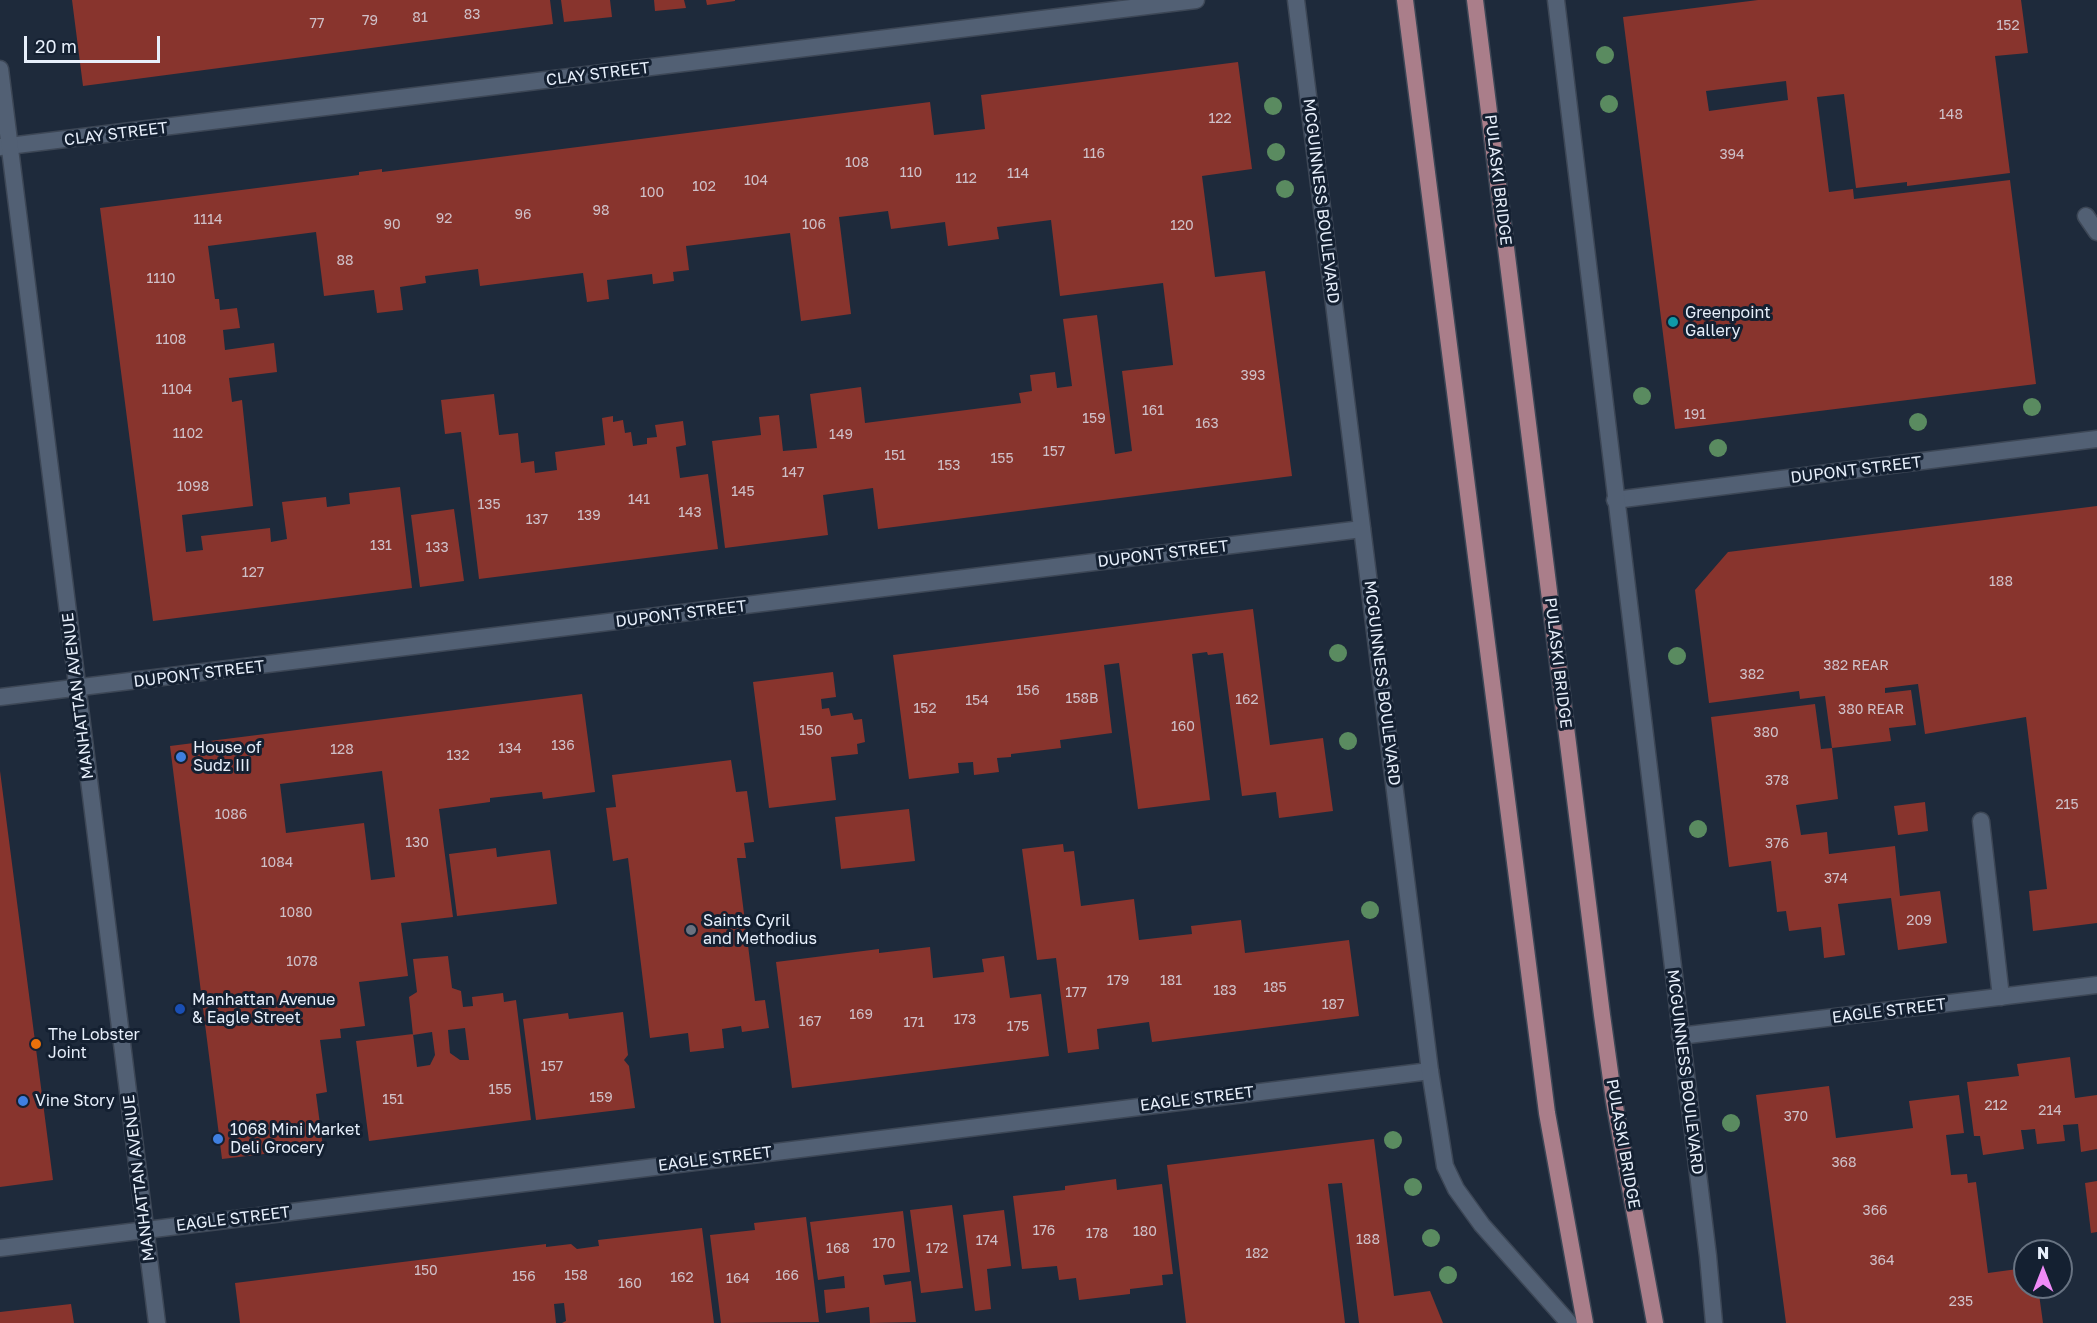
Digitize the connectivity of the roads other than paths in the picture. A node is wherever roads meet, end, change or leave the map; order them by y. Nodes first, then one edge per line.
1 (1196, 0) edge
2 (1296, 0) edge
3 (1405, 0) edge
4 (1475, 0) edge
5 (1556, 0) edge
6 (0, 69) edge
7 (5, 147) edge
8 (2086, 216) dead end
9 (2097, 232) edge
10 (2097, 439) edge
11 (1615, 500) junction
12 (1362, 529) junction
13 (78, 688) junction
14 (0, 697) edge
15 (1981, 821) dead end
16 (2097, 985) edge
17 (2001, 997) junction
18 (1680, 1036) junction
19 (1430, 1071) junction
20 (145, 1229) junction
21 (0, 1248) edge
22 (157, 1323) edge
23 (1569, 1323) edge
24 (1586, 1323) edge
25 (1655, 1323) edge
26 (1714, 1323) edge

1 - 7 street, CLAY STREET
2 - 12 street, MCGUINNESS BOULEVARD
3 - 24 main road
4 - 25 main road, PULASKI BRIDGE
5 - 11 street, MCGUINNESS BOULEVARD
6 - 7 street, MANHATTAN AVENUE
7 - 13 street, MANHATTAN AVENUE
8 - 9 street
10 - 11 street, DUPONT STREET
11 - 18 street, MCGUINNESS BOULEVARD
12 - 13 street, DUPONT STREET
12 - 19 street, MCGUINNESS BOULEVARD
13 - 14 street, DUPONT STREET
13 - 20 street, MANHATTAN AVENUE
15 - 17 street
16 - 17 street, EAGLE STREET
17 - 18 street, EAGLE STREET
18 - 26 street, MCGUINNESS BOULEVARD
19 - 20 street, EAGLE STREET
19 - 23 street, MCGUINNESS BOULEVARD
20 - 21 street, EAGLE STREET
20 - 22 street, MANHATTAN AVENUE

